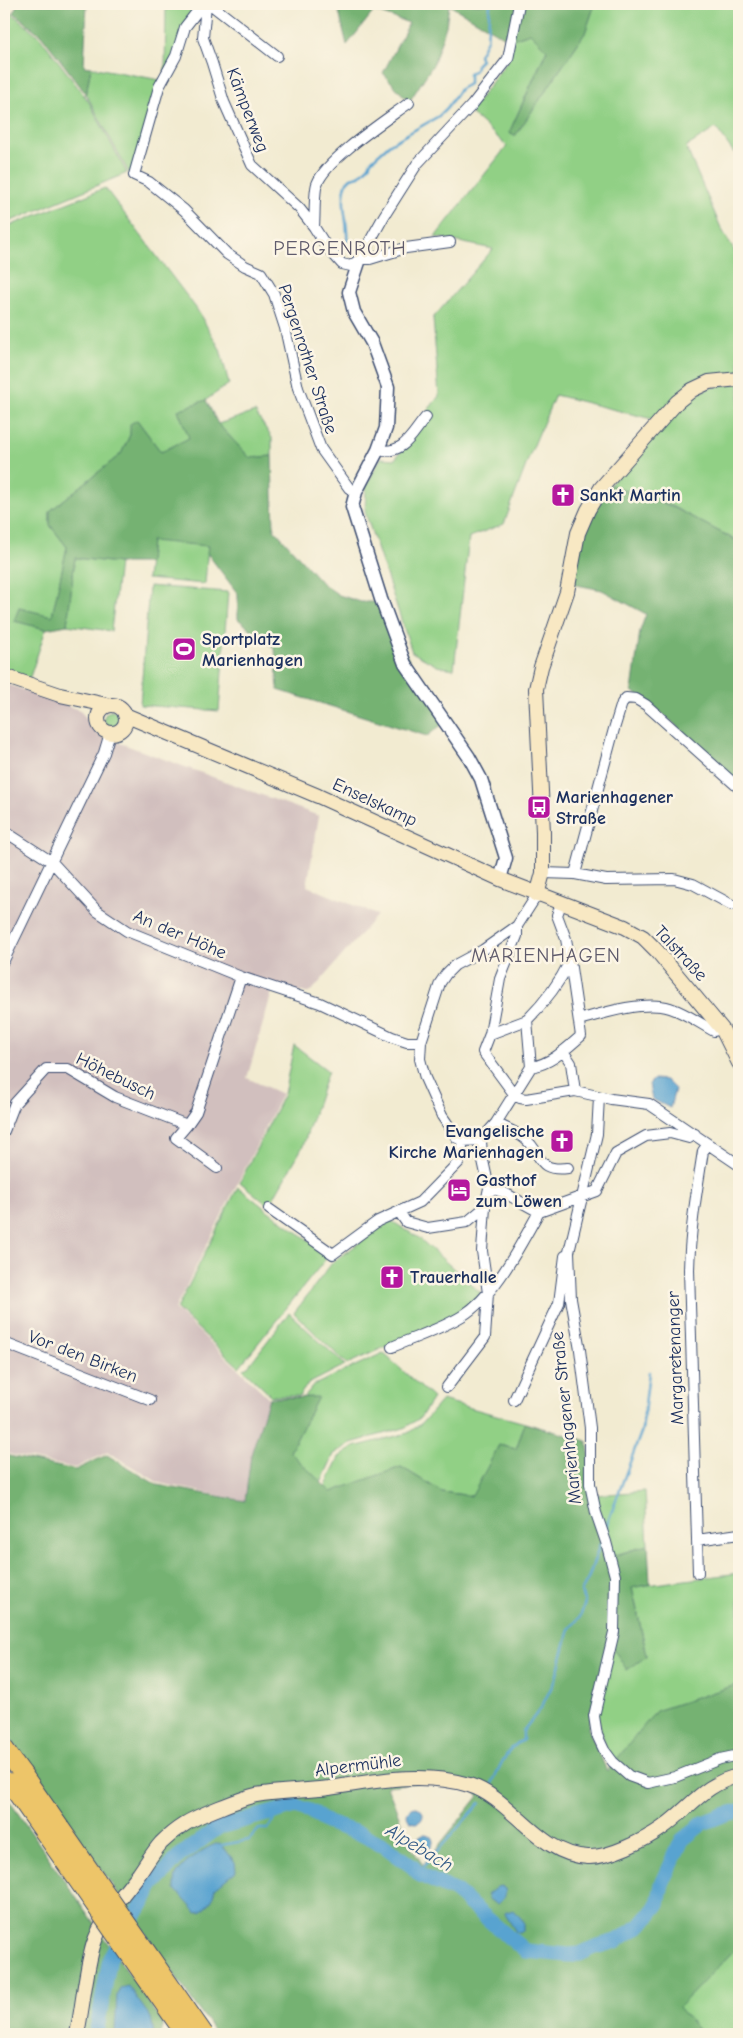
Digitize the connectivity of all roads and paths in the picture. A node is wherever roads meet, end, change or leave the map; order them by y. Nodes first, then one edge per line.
1 (204, 4) edge
2 (210, 4) edge
3 (519, 4) edge
4 (277, 56) dead end
5 (409, 103) dead end
6 (314, 227) junction
7 (450, 242) dead end
8 (360, 259) junction
9 (739, 379) edge
10 (426, 416) dead end
11 (378, 450) junction
12 (356, 492) junction
13 (4, 676) edge
14 (60, 695) junction
15 (107, 705) junction
16 (97, 721) junction
17 (119, 725) junction
18 (739, 788) edge
19 (4, 831) edge
20 (52, 862) junction
21 (543, 873) junction
22 (574, 874) junction
23 (500, 879) junction
24 (537, 895) junction
25 (561, 904) junction
26 (732, 905) dead end
27 (517, 926) junction
28 (4, 960) edge
29 (570, 961) junction
30 (241, 977) junction
31 (527, 1020) junction
32 (579, 1020) junction
33 (722, 1029) junction
34 (490, 1034) junction
35 (735, 1041) edge
36 (421, 1042) junction
37 (563, 1051) junction
38 (739, 1063) edge
39 (531, 1067) junction
40 (575, 1091) junction
41 (514, 1094) junction
42 (598, 1097) junction
43 (496, 1123) junction
44 (187, 1126) junction
45 (4, 1131) edge
46 (695, 1134) junction
47 (481, 1140) junction
48 (463, 1141) junction
49 (708, 1144) junction
50 (739, 1165) edge
51 (217, 1168) dead end
52 (568, 1168) dead end
53 (489, 1188) junction
54 (584, 1195) junction
55 (485, 1207) junction
56 (269, 1209) dead end
57 (399, 1212) junction
58 (539, 1212) junction
59 (569, 1252) junction
60 (488, 1293) junction
61 (4, 1343) edge
62 (392, 1347) dead end
63 (447, 1388) dead end
64 (150, 1400) dead end
65 (514, 1400) dead end
66 (739, 1534) edge
67 (697, 1540) junction
68 (698, 1573) dead end
69 (4, 1748) edge
70 (739, 1755) edge
71 (739, 1776) edge
72 (11, 1777) edge
73 (77, 2034) edge
74 (185, 2034) edge
75 (204, 2034) edge

1 - 6 street, Kämperweg
1 - 12 street, Pergenrother Straße
2 - 4 street
3 - 8 street
5 - 6 street
6 - 8 street, Kämperweg
7 - 8 street
8 - 11 street
9 - 21 main road
10 - 11 street
11 - 12 street
12 - 23 street
13 - 14 main road, Enselskamp
14 - 15 main road, Enselskamp
14 - 16 main road, Enselskamp
15 - 16 main road
15 - 17 main road, Enselskamp
16 - 17 main road, Enselskamp
17 - 20 street
17 - 23 main road, Enselskamp
18 - 22 street
19 - 20 street, An der Höhe
20 - 28 street
20 - 30 street, An der Höhe
21 - 22 street
21 - 24 main road
22 - 26 street
23 - 24 main road, Enselskamp
24 - 25 main road, Talstraße
24 - 27 street
25 - 29 street
25 - 33 main road, Talstraße
27 - 34 street
27 - 36 street
29 - 31 street
29 - 32 street
30 - 36 street, An der Höhe
30 - 44 street
31 - 34 street
31 - 39 street
32 - 33 street
32 - 37 street
33 - 35 main road, Talstraße
34 - 41 street
35 - 38 main road, Talstraße
36 - 48 street
37 - 39 street
37 - 40 street
39 - 41 street
40 - 41 street
40 - 42 street
41 - 43 street
42 - 46 street
42 - 54 street, Marienhagener Straße
43 - 47 street
43 - 52 street
44 - 45 street, Höhebusch
44 - 51 street
46 - 49 street
46 - 54 street
47 - 48 street
47 - 53 street
48 - 57 street
49 - 50 street
49 - 67 street, Margaretenanger
53 - 55 street
53 - 58 street
54 - 58 street
54 - 59 street, Marienhagener Straße
55 - 57 street
55 - 60 street
56 - 57 street
58 - 60 street
59 - 65 street, Marienhagener Straße
59 - 70 street, Marienhagener Straße
60 - 62 street
60 - 63 street
61 - 64 street, Vor den Birken
66 - 67 street
67 - 68 street, Margaretenanger
69 - 72 highway
71 - 73 main road, Alpermühle
72 - 74 highway, bridge
72 - 75 highway, bridge

